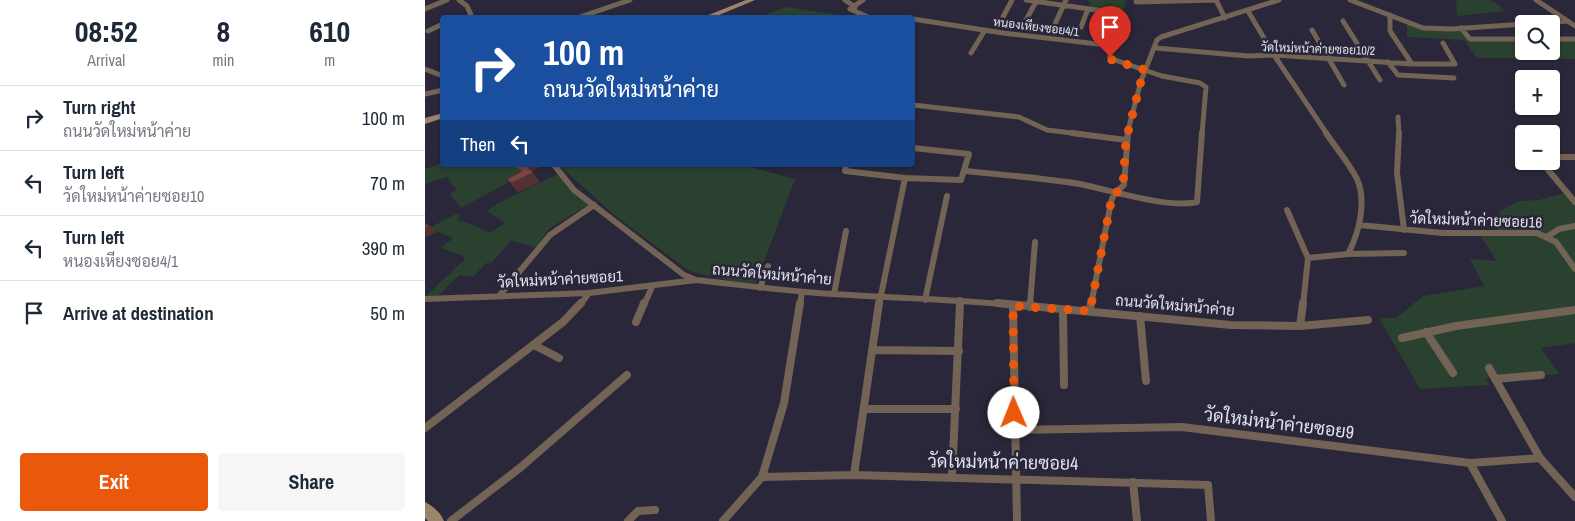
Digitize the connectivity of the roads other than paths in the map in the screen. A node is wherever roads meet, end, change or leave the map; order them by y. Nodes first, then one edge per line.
1 (447, 0) edge
2 (459, 0) edge
3 (630, 0) edge
4 (749, 0) edge
5 (845, 0) edge
6 (863, 0) edge
7 (1012, 0) edge
8 (1026, 0) edge
9 (1174, 0) edge
10 (1216, 0) edge
11 (1279, 0) edge
12 (1350, 0) edge
13 (1537, 0) edge
14 (1036, 1) edge
15 (1137, 2) dead end
16 (1065, 3) edge
17 (855, 7) junction
18 (425, 9) edge
19 (1088, 9) junction
20 (1248, 11) junction
21 (471, 15) edge
22 (586, 15) edge
23 (712, 15) edge
24 (861, 15) edge
25 (1390, 15) junction
26 (1003, 17) dead end
27 (1225, 18) junction
28 (915, 19) edge
29 (1026, 20) dead end
30 (1343, 21) dead end
31 (1568, 21) junction
32 (1560, 22) edge
33 (1055, 24) dead end
34 (440, 25) edge
35 (1515, 25) edge
36 (1575, 26) edge
37 (1081, 28) dead end
38 (1461, 28) junction
39 (985, 30) junction
40 (1107, 30) dead end
41 (1312, 30) dead end
42 (428, 31) dead end
43 (1515, 39) edge
44 (1560, 39) edge
45 (1575, 39) edge
46 (1443, 43) dead end
47 (1156, 48) junction
48 (971, 53) dead end
49 (1274, 55) junction
50 (1328, 58) junction
51 (1367, 61) junction
52 (1388, 62) junction
53 (1412, 64) junction
54 (425, 69) edge
55 (1145, 70) junction
56 (440, 75) edge
57 (1454, 78) dead end
58 (1380, 80) dead end
59 (1343, 84) dead end
60 (440, 91) edge
61 (425, 94) edge
62 (915, 105) edge
63 (440, 116) edge
64 (1398, 117) dead end
65 (425, 121) edge
66 (1126, 140) junction
67 (915, 148) edge
68 (1560, 157) edge
69 (1575, 157) edge
70 (556, 167) edge
71 (846, 167) edge
72 (1548, 170) edge
73 (965, 171) junction
74 (905, 178) junction
75 (1119, 191) junction
76 (947, 196) dead end
77 (1575, 202) edge
78 (593, 205) junction
79 (1287, 210) dead end
80 (1359, 225) junction
81 (1575, 226) edge
82 (1403, 230) junction
83 (847, 231) dead end
84 (1548, 236) junction
85 (1035, 242) dead end
86 (1404, 253) dead end
87 (1348, 254) junction
88 (1308, 258) junction
89 (768, 266) dead end
90 (1575, 269) edge
91 (696, 280) junction
92 (652, 287) junction
93 (760, 288) junction
94 (801, 292) junction
95 (589, 293) junction
96 (834, 294) junction
97 (499, 296) junction
98 (880, 297) junction
99 (425, 300) edge
100 (925, 300) junction
101 (960, 300) junction
102 (1013, 306) junction
103 (1031, 307) junction
104 (1063, 310) junction
105 (1575, 310) edge
106 (1090, 311) junction
107 (1140, 316) junction
108 (1368, 320) dead end
109 (637, 322) dead end
110 (1301, 326) junction
111 (1426, 332) junction
112 (1402, 338) dead end
113 (534, 345) junction
114 (872, 350) junction
115 (959, 351) junction
116 (559, 358) dead end
117 (1489, 368) dead end
118 (1453, 373) dead end
119 (627, 375) dead end
120 (1541, 375) dead end
121 (1495, 378) junction
122 (1146, 381) dead end
123 (1065, 385) dead end
124 (864, 409) junction
125 (956, 409) junction
126 (425, 428) edge
127 (1014, 430) junction
128 (1540, 458) junction
129 (1470, 463) junction
130 (854, 475) junction
131 (762, 477) junction
132 (952, 477) junction
133 (1016, 478) junction
134 (1133, 482) junction
135 (1575, 497) edge
136 (425, 509) edge
137 (655, 510) dead end
138 (437, 521) edge
139 (451, 521) edge
140 (628, 521) edge
141 (723, 521) edge
142 (1017, 521) edge
143 (1137, 521) edge
144 (1211, 521) edge
145 (1502, 521) edge

1 - 18 street
2 - 21 street
3 - 22 street
4 - 23 main road
5 - 17 street
6 - 17 street
7 - 26 street
8 - 14 street
9 - 10 street
9 - 15 street
10 - 27 street
11 - 20 street
12 - 25 street
13 - 31 street
14 - 16 street
14 - 29 street
16 - 19 street
16 - 33 street
17 - 24 street
19 - 37 street
19 - 40 street
20 - 27 street
20 - 49 street
25 - 38 street
25 - 53 street
27 - 47 street
28 - 39 street, หนองเหียงซอย4/1
30 - 51 street
31 - 32 street
31 - 36 street
34 - 42 street
35 - 38 street
38 - 43 street
39 - 48 street
39 - 55 street, หนองเหียงซอย4/1
41 - 50 street
44 - 45 street
46 - 53 street, วัดใหม่หน้าค่ายซอย10/2
47 - 49 street, วัดใหม่หน้าค่ายซอย10/2
47 - 55 street
49 - 50 street, วัดใหม่หน้าค่ายซอย10/2
49 - 80 street
50 - 51 street, วัดใหม่หน้าค่ายซอย10/2
50 - 59 street
51 - 52 street, วัดใหม่หน้าค่ายซอย10/2
51 - 58 street
52 - 53 street, วัดใหม่หน้าค่ายซอย10/2
52 - 57 street
54 - 56 street
55 - 66 street
55 - 75 street
60 - 61 street
62 - 66 street
63 - 65 main road
64 - 82 street
66 - 75 street
67 - 73 street
68 - 69 street
70 - 78 street, ถนนวัดใหม่หน้าค่าย
71 - 74 street
72 - 77 street
73 - 74 street
73 - 75 street
74 - 98 street
75 - 106 street
76 - 100 street
78 - 91 street, ถนนวัดใหม่หน้าค่าย
78 - 97 street
79 - 88 street
80 - 82 street, วัดใหม่หน้าค่ายซอย16
80 - 87 street
81 - 84 street
82 - 84 street, วัดใหม่หน้าค่ายซอย16
83 - 96 street
84 - 90 street, วัดใหม่หน้าค่ายซอย16
85 - 103 street
86 - 87 street
87 - 88 street
88 - 110 street
89 - 93 street
91 - 92 street, วัดใหม่หน้าค่ายซอย1
91 - 93 street, ถนนวัดใหม่หน้าค่าย
92 - 95 street, วัดใหม่หน้าค่ายซอย1
92 - 109 street
93 - 94 street, ถนนวัดใหม่หน้าค่าย
94 - 96 street, ถนนวัดใหม่หน้าค่าย
94 - 131 street
95 - 97 street, วัดใหม่หน้าค่ายซอย1
95 - 113 street
96 - 98 street, ถนนวัดใหม่หน้าค่าย
97 - 99 street, วัดใหม่หน้าค่ายซอย1
98 - 100 street, ถนนวัดใหม่หน้าค่าย
98 - 114 street
100 - 101 street, ถนนวัดใหม่หน้าค่าย
101 - 102 street, ถนนวัดใหม่หน้าค่าย
101 - 115 street
102 - 103 street, ถนนวัดใหม่หน้าค่าย
102 - 127 street
103 - 104 street, ถนนวัดใหม่หน้าค่าย
104 - 106 street, ถนนวัดใหม่หน้าค่าย
104 - 123 street
105 - 111 street
106 - 107 street, ถนนวัดใหม่หน้าค่าย
107 - 110 street, ถนนวัดใหม่หน้าค่าย
107 - 122 street
108 - 110 street, ถนนวัดใหม่หน้าค่าย
111 - 112 street
111 - 118 street
113 - 116 street
113 - 126 street
114 - 115 street
114 - 124 street
115 - 125 street
117 - 121 street
119 - 139 street
120 - 121 street
121 - 128 street
124 - 125 street
124 - 130 street
125 - 132 street
127 - 129 street, วัดใหม่หน้าค่ายซอย9
127 - 133 street
128 - 129 street, วัดใหม่หน้าค่ายซอย9
128 - 135 street
129 - 145 street
130 - 131 street, วัดใหม่หน้าค่ายซอย4
130 - 132 street, วัดใหม่หน้าค่ายซอย4
131 - 141 street
132 - 133 street, วัดใหม่หน้าค่ายซอย4
133 - 134 street, วัดใหม่หน้าค่ายซอย4
133 - 142 street
134 - 143 street
134 - 144 street, วัดใหม่หน้าค่ายซอย4
136 - 138 main road
137 - 140 street

